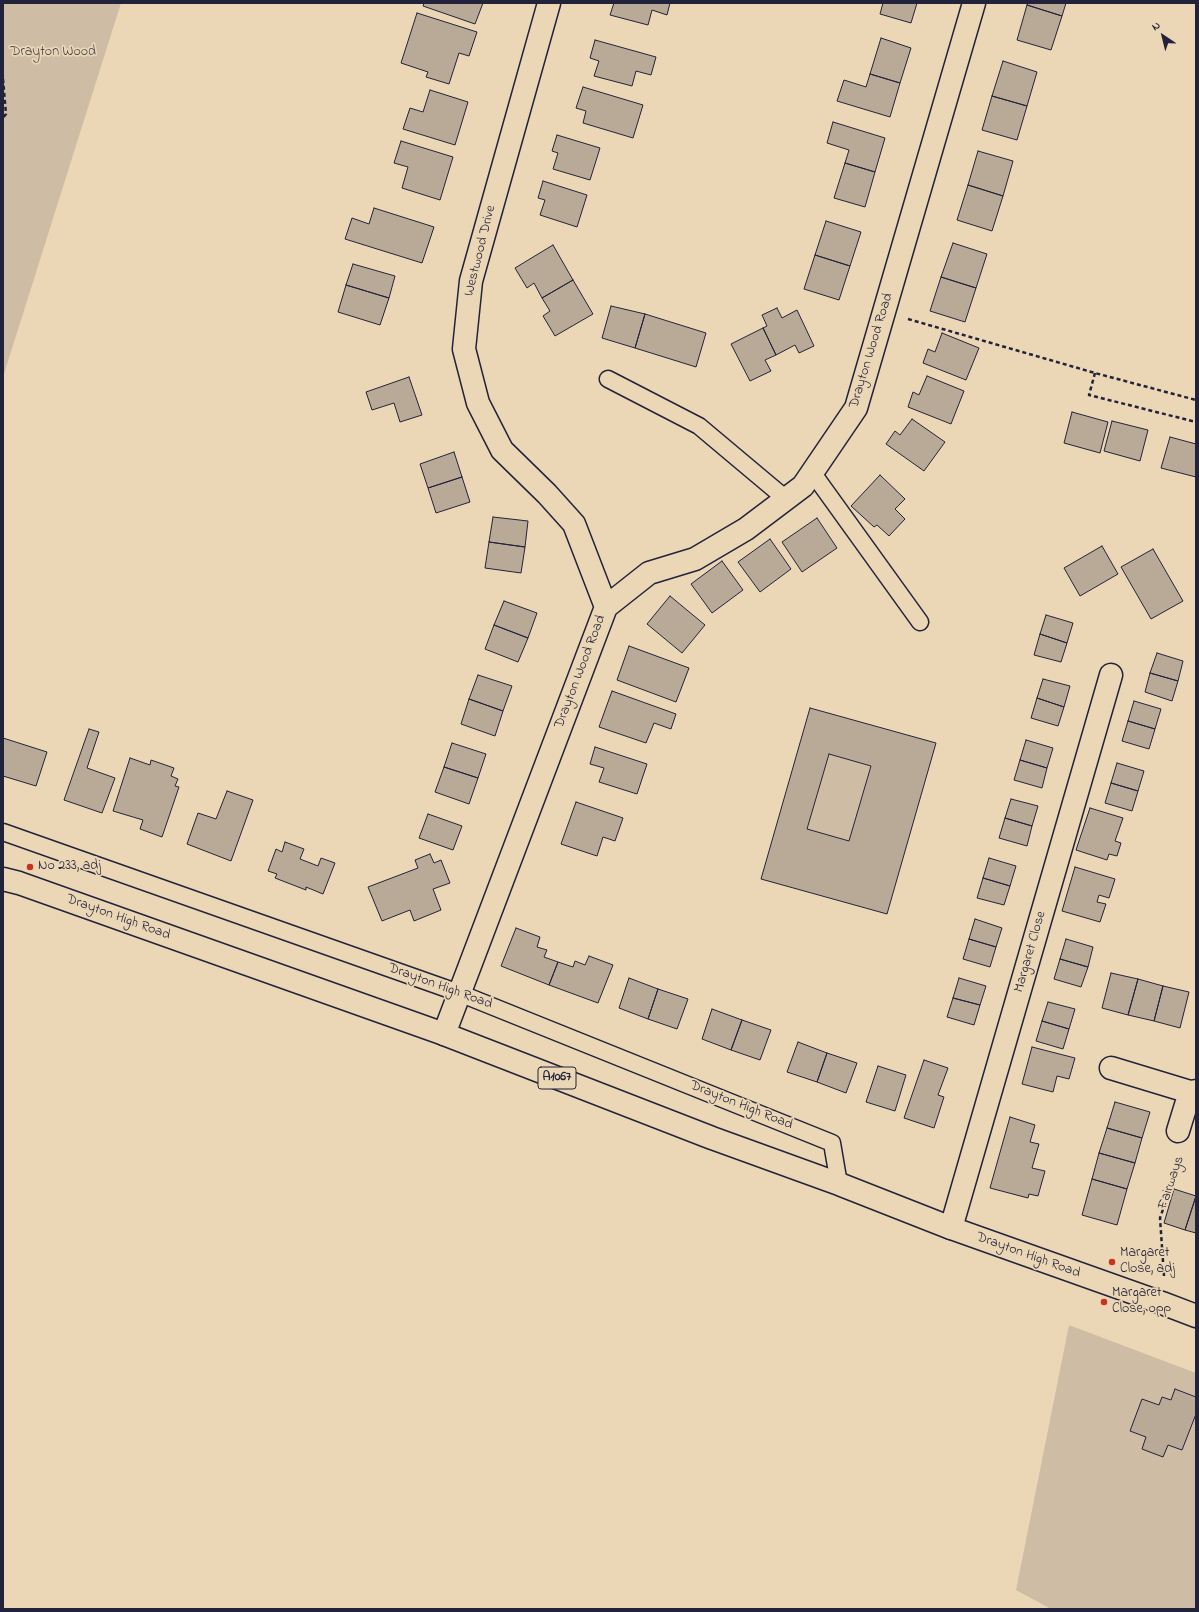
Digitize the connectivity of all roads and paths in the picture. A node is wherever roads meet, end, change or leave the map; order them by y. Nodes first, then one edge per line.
1 (549, 3) edge
2 (974, 3) edge
3 (3, 79) edge
4 (3, 118) edge
5 (885, 312) junction
6 (1095, 373) junction
7 (608, 379) dead end
8 (1196, 400) edge
9 (1196, 422) edge
10 (812, 472) junction
11 (786, 499) junction
12 (606, 607) junction
13 (920, 622) dead end
14 (1111, 675) dead end
15 (3, 832) edge
16 (3, 878) edge
17 (459, 992) junction
18 (444, 1034) junction
19 (1111, 1068) dead end
20 (1193, 1092) edge
21 (1178, 1131) joint
22 (839, 1184) junction
23 (951, 1228) junction
24 (1162, 1303) junction
25 (1196, 1316) edge

1 - 12 street, Westwood Drive
2 - 5 street, Drayton Wood Road
3 - 4 path
5 - 6 path
5 - 10 street, Drayton Wood Road
6 - 8 path
6 - 9 path
7 - 11 lane
10 - 11 street, Drayton Wood Road
10 - 13 lane
11 - 12 street, Drayton Wood Road
12 - 17 street, Drayton Wood Road
14 - 23 street, Margaret Close
15 - 17 lane, Drayton High Road
16 - 18 street, Drayton High Road / A1067
17 - 18 street, Drayton Wood Road
17 - 22 lane, Drayton High Road
18 - 22 street, Drayton High Road / A1067
19 - 20 street
20 - 21 street
21 - 24 path, Fairways
22 - 23 street, Drayton High Road / A1067
23 - 24 street, Drayton High Road / A1067
24 - 25 street, Drayton High Road / A1067

